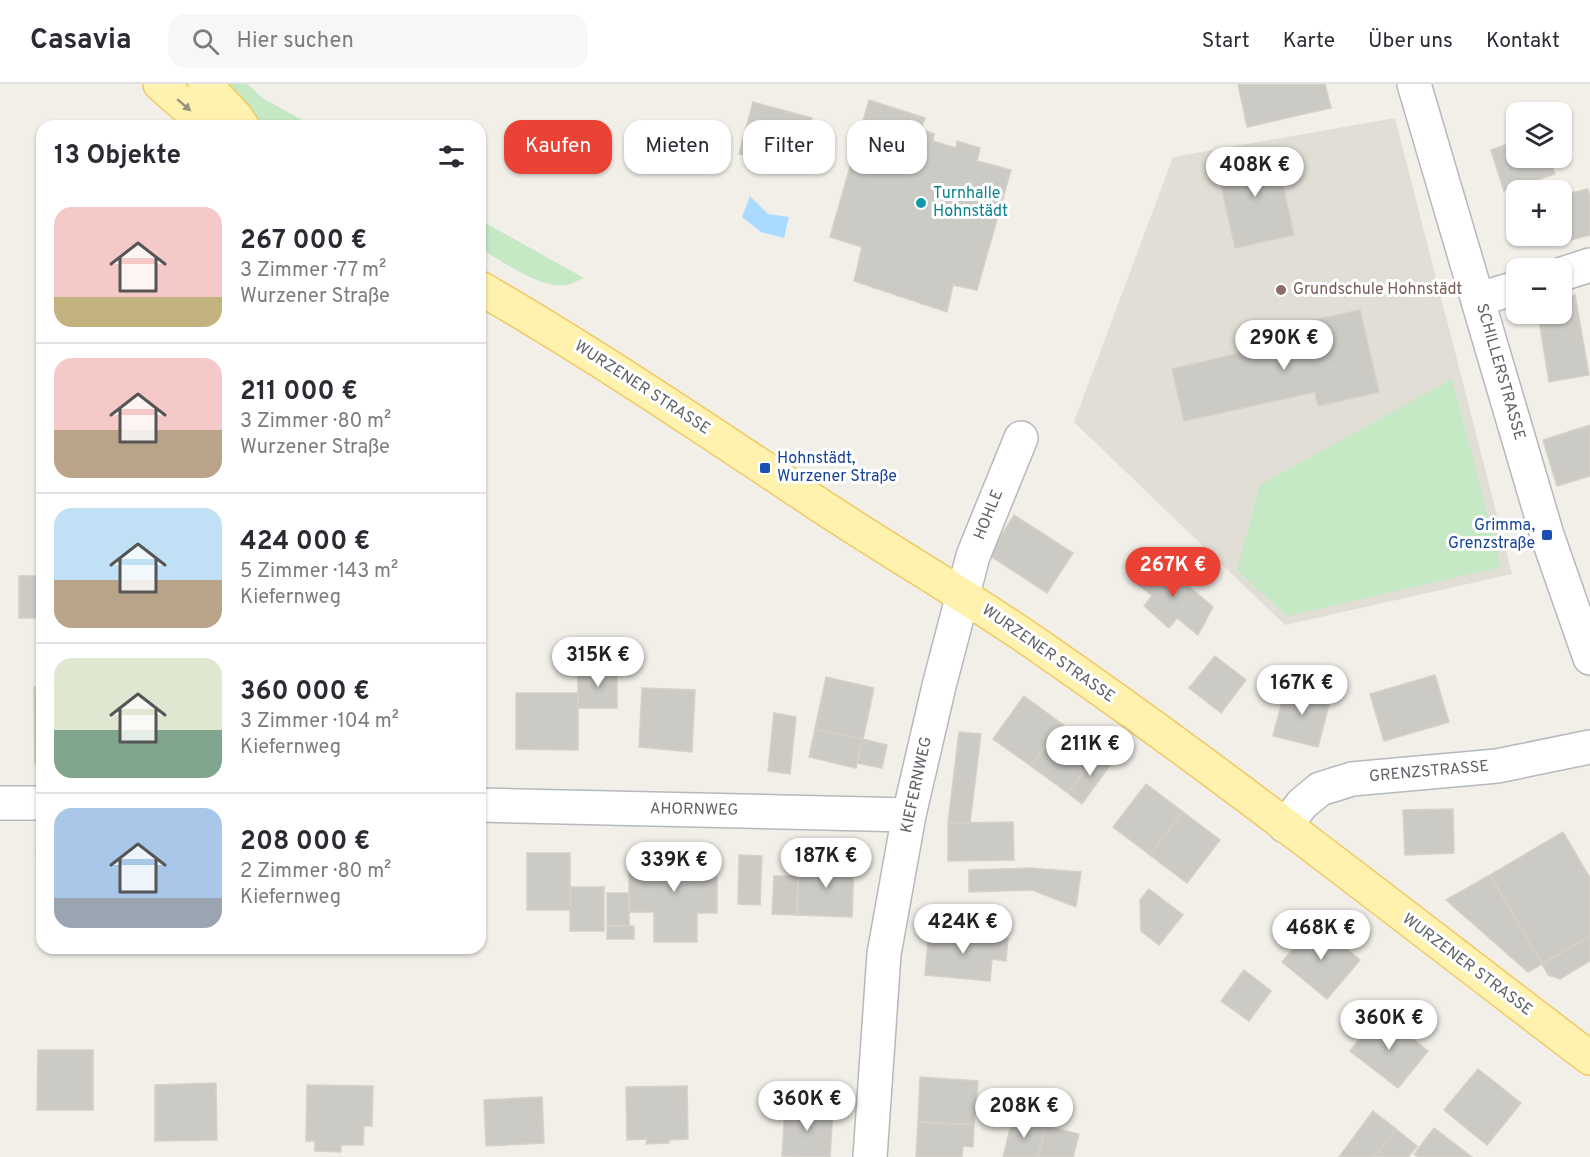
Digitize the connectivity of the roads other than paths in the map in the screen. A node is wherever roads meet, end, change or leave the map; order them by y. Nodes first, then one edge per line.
1 (160, 84) edge
2 (206, 84) edge
3 (1414, 84) edge
4 (201, 120) edge
5 (238, 120) edge
6 (1590, 265) edge
7 (1572, 271) edge
8 (1506, 291) edge
9 (486, 292) edge
10 (1479, 299) junction
11 (1021, 438) dead end
12 (962, 594) junction
13 (1590, 658) edge
14 (1590, 747) edge
15 (0, 803) edge
16 (36, 803) edge
17 (486, 805) edge
18 (909, 815) junction
19 (1285, 826) junction
20 (1590, 1058) edge
21 (870, 1157) edge

1 -> 4 main road
2 - 5 main road
3 - 10 street, SCHILLERSTRASSE
6 - 7 street
8 - 10 street
9 - 12 main road, WURZENER STRASSE
10 - 13 street, SCHILLERSTRASSE
11 - 12 street, HOHLE
12 - 18 street, KIEFERNWEG
12 - 19 main road, WURZENER STRASSE
14 - 19 street, GRENZSTRASSE
15 - 16 street
17 - 18 street, AHORNWEG
18 - 21 street, KIEFERNWEG
19 - 20 main road, WURZENER STRASSE

